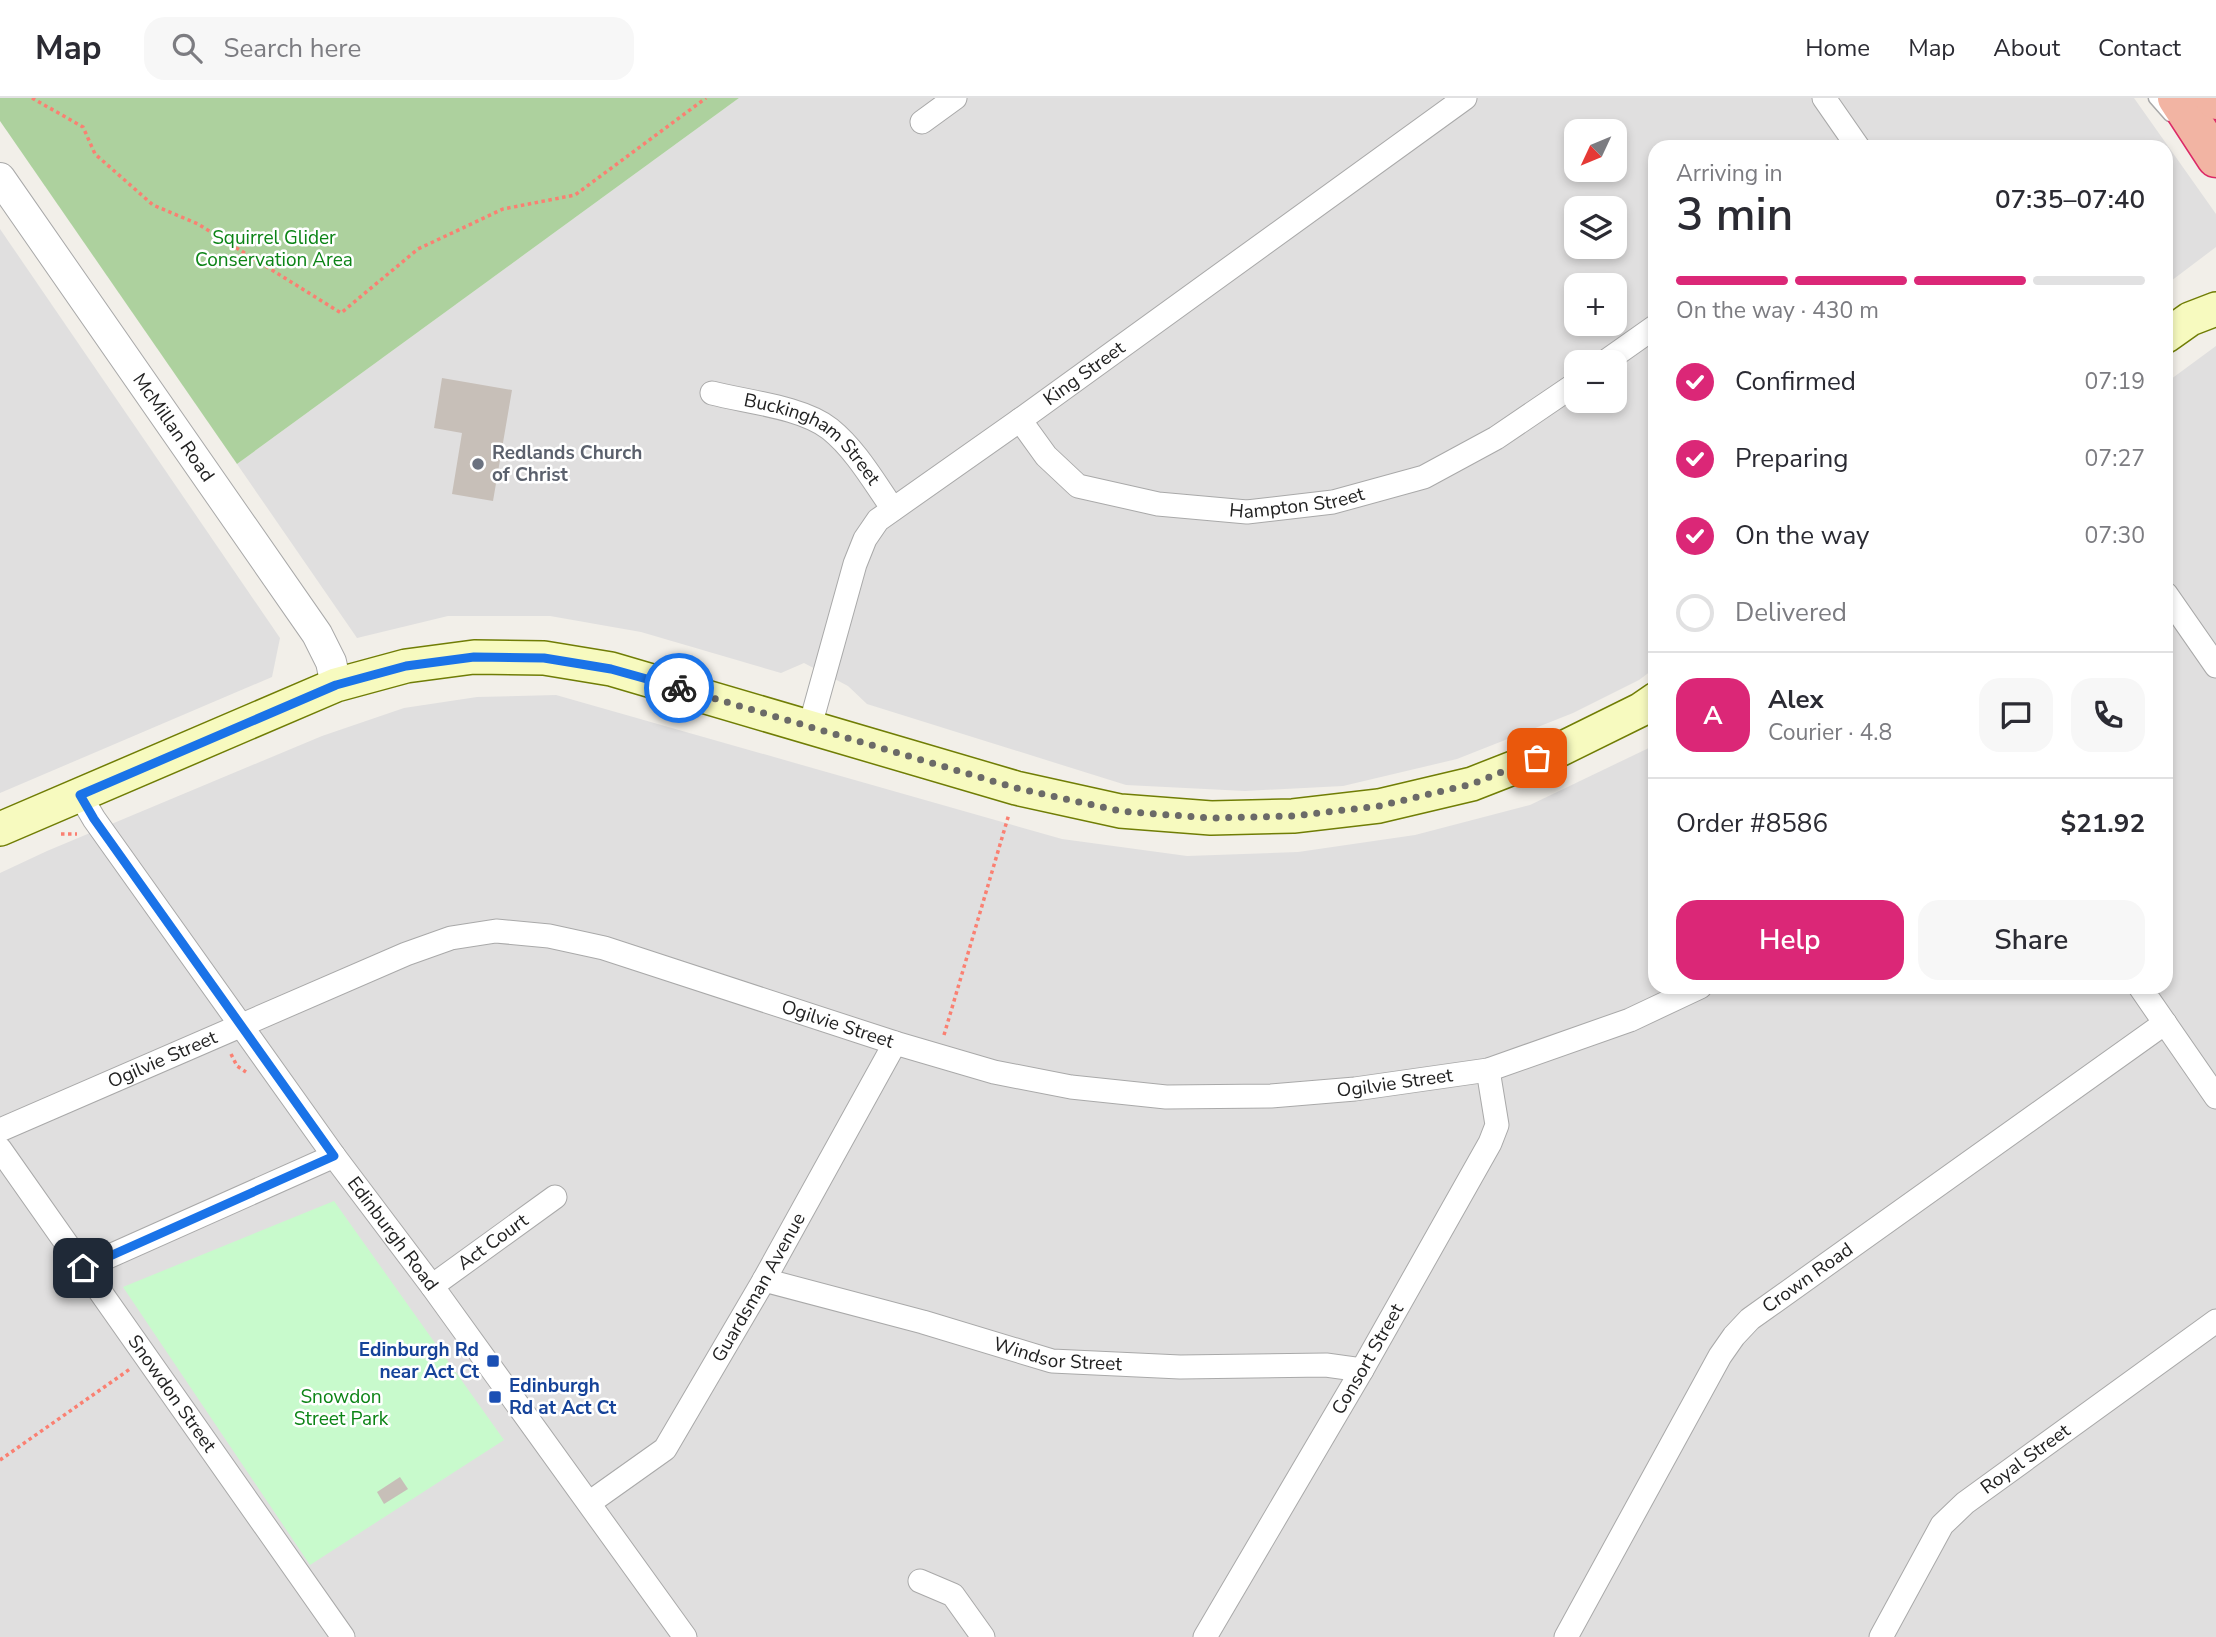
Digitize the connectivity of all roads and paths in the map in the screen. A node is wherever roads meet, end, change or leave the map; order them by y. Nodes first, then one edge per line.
1 (32, 98) edge
2 (706, 98) edge
3 (955, 98) edge
4 (1465, 98) edge
5 (1824, 98) edge
6 (2155, 98) edge
7 (2177, 98) edge
8 (922, 122) dead end
9 (1853, 140) edge
10 (2210, 149) edge
11 (0, 178) edge
12 (2216, 288) edge
13 (2191, 321) edge
14 (1648, 332) edge
15 (1622, 350) edge
16 (1564, 392) edge
17 (712, 393) dead end
18 (1020, 420) junction
19 (893, 509) junction
20 (2173, 604) edge
21 (2216, 666) edge
22 (336, 685) junction
23 (1648, 703) edge
24 (810, 726) junction
25 (1016, 788) junction
26 (80, 795) junction
27 (0, 829) edge
28 (1685, 994) edge
29 (2145, 994) edge
30 (2165, 1023) junction
31 (241, 1025) junction
32 (895, 1043) junction
33 (938, 1054) junction
34 (1488, 1070) junction
35 (2216, 1097) edge
36 (0, 1130) edge
37 (0, 1149) edge
38 (334, 1156) junction
39 (555, 1198) dead end
40 (83, 1268) junction
41 (764, 1280) junction
42 (432, 1286) junction
43 (2216, 1321) edge
44 (146, 1358) junction
45 (1362, 1370) junction
46 (0, 1460) edge
47 (589, 1503) junction
48 (920, 1581) dead end
49 (343, 1637) edge
50 (685, 1637) edge
51 (983, 1637) edge
52 (1205, 1637) edge
53 (1566, 1637) edge
54 (1881, 1637) edge

1 - 2 path
3 - 8 street
4 - 18 street, King Street
5 - 9 street
6 - 10 lane
7 - 10 highway
11 - 22 street, McMillan Road
12 - 13 main road
14 - 15 street
16 - 18 street, Hampton Street
17 - 19 street, Buckingham Street
18 - 19 street, King Street
19 - 24 street, King Street
20 - 21 street
22 - 24 main road
22 - 26 main road
23 - 25 main road
24 - 25 main road
25 - 33 path
26 - 27 main road
26 - 31 street, Edinburgh Road
28 - 34 street, Ogilvie Street
29 - 30 street
30 - 35 street
30 - 53 street, Crown Road
31 - 32 street, Ogilvie Street
31 - 36 street, Ogilvie Street
31 - 38 street, Edinburgh Road
32 - 33 street, Ogilvie Street
32 - 41 street, Guardsman Avenue
33 - 34 street, Ogilvie Street
34 - 45 street, Consort Street
37 - 40 street, Snowdon Street
38 - 40 street
38 - 42 street, Edinburgh Road
39 - 42 street, Act Court
40 - 44 street, Snowdon Street
41 - 45 street, Windsor Street
41 - 47 street, Guardsman Avenue
42 - 47 street, Edinburgh Road
43 - 54 street, Royal Street
44 - 46 path
44 - 49 street, Snowdon Street
45 - 52 street, Consort Street
47 - 50 street, Edinburgh Road
48 - 51 street

